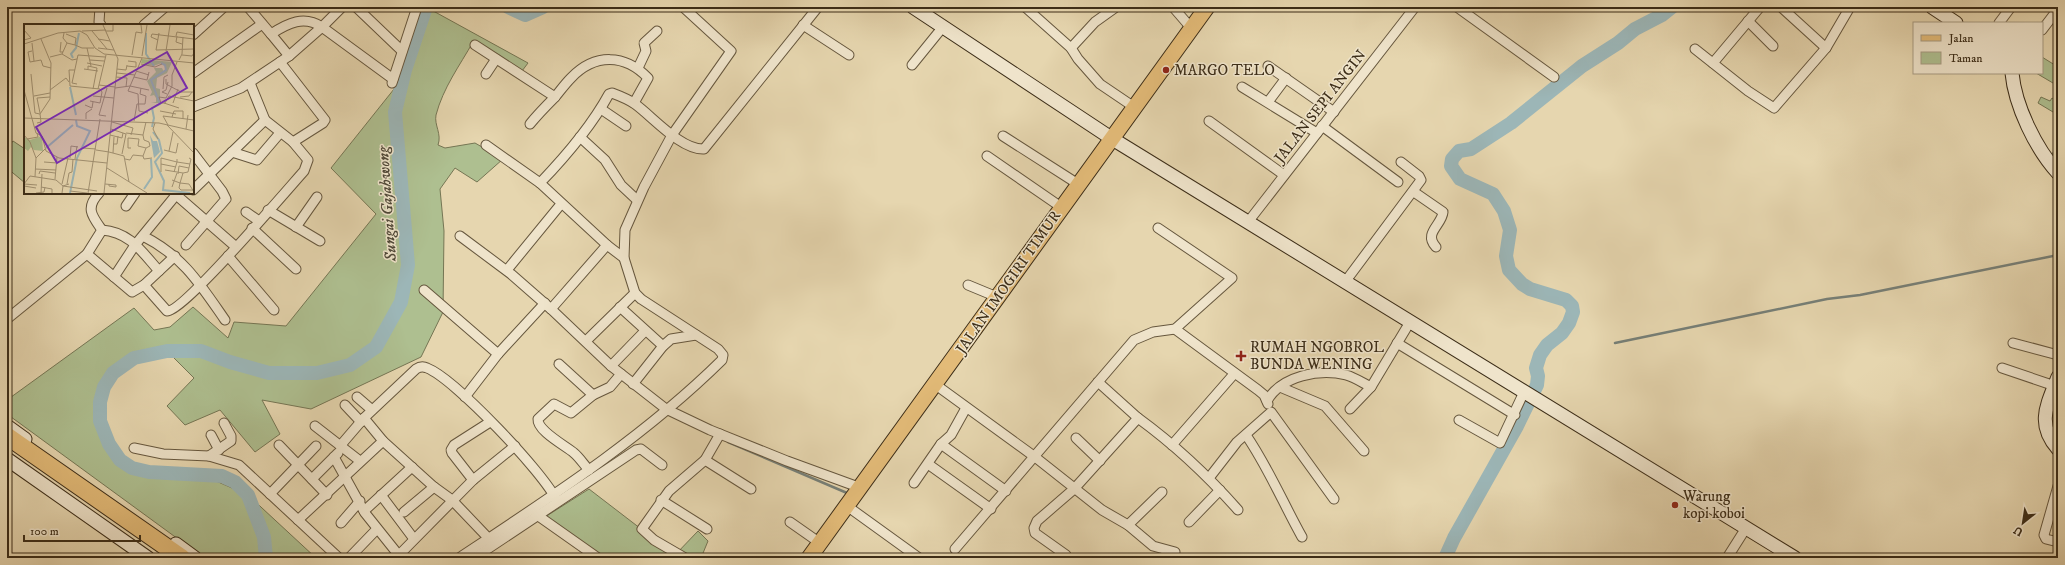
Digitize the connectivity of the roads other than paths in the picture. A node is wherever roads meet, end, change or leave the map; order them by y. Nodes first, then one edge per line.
1 (100, 7) edge
2 (165, 7) edge
3 (248, 7) edge
4 (342, 7) edge
5 (356, 7) edge
6 (416, 7) edge
7 (683, 7) edge
8 (818, 7) edge
9 (913, 7) edge
10 (1025, 7) edge
11 (1116, 7) edge
12 (1173, 7) edge
13 (1207, 7) edge
14 (1415, 7) edge
15 (1457, 7) edge
16 (1760, 7) edge
17 (1781, 7) edge
18 (1850, 7) edge
19 (1932, 7) edge
20 (2011, 7) edge
21 (218, 9) edge
22 (2058, 9) edge
23 (1748, 21) junction
24 (1954, 22) edge
25 (2000, 22) edge
26 (100, 24) edge
27 (145, 24) edge
28 (262, 24) junction
29 (803, 25) junction
30 (322, 27) junction
31 (942, 28) junction
32 (1192, 29) junction
33 (2043, 29) edge
34 (657, 31) dead end
35 (194, 34) edge
36 (271, 34) junction
37 (475, 45) dead end
38 (1773, 46) dead end
39 (1071, 48) junction
40 (1826, 48) junction
41 (1695, 49) dead end
42 (402, 51) junction
43 (850, 55) dead end
44 (288, 56) junction
45 (496, 58) junction
46 (280, 62) junction
47 (1713, 63) junction
48 (912, 65) dead end
49 (1268, 66) dead end
50 (638, 68) junction
51 (194, 72) edge
52 (486, 74) dead end
53 (2012, 74) edge
54 (1554, 77) dead end
55 (1286, 78) junction
56 (250, 83) junction
57 (1242, 87) dead end
58 (555, 97) junction
59 (1268, 102) junction
60 (634, 103) junction
61 (194, 107) edge
62 (1134, 107) junction
63 (600, 109) junction
64 (1334, 112) junction
65 (265, 120) junction
66 (1209, 121) dead end
67 (530, 124) dead end
68 (626, 126) dead end
69 (1319, 129) junction
70 (280, 133) junction
71 (672, 135) junction
72 (1003, 136) dead end
73 (580, 137) junction
74 (1111, 138) junction
75 (293, 142) junction
76 (486, 145) dead end
77 (232, 152) junction
78 (194, 155) edge
79 (987, 156) dead end
80 (1401, 162) dead end
81 (2058, 173) edge
82 (209, 174) junction
83 (1284, 175) junction
84 (1398, 182) dead end
85 (540, 183) junction
86 (1078, 184) junction
87 (194, 189) edge
88 (1414, 192) junction
89 (98, 194) edge
90 (134, 194) edge
91 (177, 196) edge
92 (317, 197) dead end
93 (637, 200) junction
94 (561, 204) junction
95 (126, 206) dead end
96 (1061, 207) junction
97 (268, 210) junction
98 (246, 212) dead end
99 (259, 221) junction
100 (207, 222) junction
101 (1248, 222) junction
102 (296, 227) junction
103 (252, 228) junction
104 (1158, 228) dead end
105 (102, 230) junction
106 (143, 236) junction
107 (460, 236) dead end
108 (320, 241) dead end
109 (135, 245) junction
110 (186, 245) dead end
111 (607, 245) junction
112 (236, 247) junction
113 (1436, 247) dead end
114 (87, 254) junction
115 (175, 256) junction
116 (228, 256) junction
117 (624, 258) junction
118 (296, 269) dead end
119 (506, 270) junction
120 (159, 271) junction
121 (114, 277) junction
122 (1345, 282) junction
123 (200, 284) junction
124 (144, 285) junction
125 (968, 285) dead end
126 (424, 290) dead end
127 (635, 293) junction
128 (997, 298) junction
129 (548, 306) junction
130 (620, 307) junction
131 (274, 310) dead end
132 (7, 319) edge
133 (225, 320) dead end
134 (1410, 322) junction
135 (1175, 329) junction
136 (645, 331) junction
137 (696, 335) junction
138 (586, 342) junction
139 (1397, 343) junction
140 (2013, 343) dead end
141 (663, 346) junction
142 (498, 354) junction
143 (2058, 355) edge
144 (559, 364) dead end
145 (612, 366) junction
146 (2002, 368) dead end
147 (621, 374) junction
148 (1234, 374) junction
149 (1098, 382) junction
150 (2056, 382) edge
151 (633, 384) junction
152 (936, 384) junction
153 (1280, 387) junction
154 (1371, 387) junction
155 (1524, 393) junction
156 (593, 395) junction
157 (357, 397) dead end
158 (465, 397) junction
159 (1267, 401) junction
160 (344, 405) dead end
161 (966, 408) junction
162 (666, 409) junction
163 (1350, 409) dead end
164 (372, 410) junction
165 (1271, 412) junction
166 (1515, 414) junction
167 (1138, 418) junction
168 (362, 420) junction
169 (1459, 420) dead end
170 (490, 422) junction
171 (224, 423) dead end
172 (7, 426) edge
173 (315, 426) dead end
174 (720, 434) junction
175 (211, 435) dead end
176 (1246, 435) junction
177 (7, 436) edge
178 (1076, 438) dead end
179 (383, 441) junction
180 (941, 444) junction
181 (279, 445) dead end
182 (1172, 445) junction
183 (316, 446) dead end
184 (515, 446) junction
185 (342, 447) junction
186 (7, 448) edge
187 (134, 448) dead end
188 (2058, 449) edge
189 (219, 450) junction
190 (1364, 451) dead end
191 (623, 452) junction
192 (209, 456) junction
193 (334, 457) junction
194 (1035, 458) junction
195 (7, 459) edge
196 (32, 460) junction
197 (704, 460) junction
198 (1100, 461) junction
199 (360, 462) junction
200 (298, 464) junction
201 (928, 464) junction
202 (662, 465) dead end
203 (412, 467) junction
204 (588, 474) junction
205 (345, 478) junction
206 (1209, 478) junction
207 (312, 479) junction
208 (473, 480) junction
209 (914, 483) dead end
210 (2058, 486) edge
211 (434, 487) junction
212 (1074, 488) junction
213 (751, 490) dead end
214 (1220, 490) junction
215 (1006, 491) junction
216 (1162, 492) dead end
217 (270, 494) junction
218 (327, 495) junction
219 (381, 495) junction
220 (556, 498) junction
221 (853, 498) junction
222 (1334, 499) dead end
223 (452, 500) junction
224 (661, 500) junction
225 (360, 501) junction
226 (991, 509) junction
227 (364, 510) junction
228 (1238, 510) dead end
229 (404, 512) dead end
230 (536, 512) junction
231 (298, 520) junction
232 (790, 522) dead end
233 (1189, 522) dead end
234 (341, 523) dead end
235 (1128, 525) junction
236 (1746, 528) junction
237 (377, 529) junction
238 (707, 529) dead end
239 (1302, 537) dead end
240 (414, 540) junction
241 (492, 541) junction
242 (2058, 542) edge
243 (820, 543) junction
244 (955, 549) dead end
245 (1174, 552) dead end
246 (397, 556) edge
247 (148, 558) edge
248 (164, 558) edge
249 (182, 558) edge
250 (195, 558) edge
251 (339, 558) edge
252 (349, 558) edge
253 (459, 558) edge
254 (474, 558) edge
255 (598, 558) edge
256 (685, 558) edge
257 (809, 558) edge
258 (919, 558) edge
259 (1064, 558) edge
260 (1726, 558) edge
261 (1795, 558) edge

1 - 26 street
2 - 27 street
3 - 28 street
4 - 30 street
5 - 42 street
6 - 42 street
7 - 71 street
8 - 29 street
9 - 31 street
10 - 39 street
11 - 39 street
12 - 32 street
13 - 32 main road, JALAN IMOGIRI TIMUR
14 - 64 street, JALAN SEPI ANGIN
15 - 54 street
16 - 23 street
17 - 40 street
18 - 40 street
19 - 24 street
20 - 25 street
21 - 35 street
22 - 33 street
23 - 38 street
23 - 47 street
28 - 36 street
28 - 51 street
29 - 43 street
29 - 71 street
30 - 36 street
30 - 42 street
30 - 44 street
31 - 48 street
31 - 74 street
32 - 62 main road, JALAN IMOGIRI TIMUR
34 - 50 street
36 - 44 street
37 - 45 street
39 - 62 street
40 - 47 street
41 - 47 street
44 - 46 street
45 - 52 street
45 - 58 street
46 - 56 street
46 - 75 street
49 - 55 street
50 - 58 street
50 - 60 street
53 - 81 street
55 - 59 street
55 - 64 street
56 - 61 street
56 - 65 street
57 - 59 street
58 - 67 street
59 - 69 street
60 - 63 street
60 - 71 street
62 - 74 main road, JALAN IMOGIRI TIMUR
63 - 68 street
63 - 73 street
64 - 69 street, JALAN SEPI ANGIN
65 - 70 street
65 - 77 street
66 - 83 street
69 - 83 street, JALAN SEPI ANGIN
69 - 84 street
70 - 75 street
70 - 77 street
71 - 93 street
72 - 86 street
73 - 85 street
73 - 93 street
74 - 86 main road, JALAN IMOGIRI TIMUR
74 - 101 street
75 - 97 street
76 - 85 street
77 - 82 street
78 - 82 street
79 - 96 street
80 - 88 street
82 - 87 street
82 - 100 street
83 - 101 street, JALAN SEPI ANGIN
85 - 94 street
86 - 96 main road, JALAN IMOGIRI TIMUR
88 - 113 street
88 - 122 street
89 - 105 street
90 - 95 street
91 - 100 street
91 - 106 street
92 - 102 street
93 - 117 street
94 - 111 street
94 - 119 street
96 - 128 main road, JALAN IMOGIRI TIMUR
97 - 99 street
97 - 102 street
98 - 99 street
99 - 103 street
100 - 110 street
100 - 112 street
101 - 122 street
102 - 108 street
103 - 112 street
103 - 118 street
104 - 135 street
105 - 109 street
105 - 114 street
106 - 109 street
106 - 115 street
107 - 119 street
109 - 120 street
109 - 121 street
111 - 117 street
111 - 129 street
112 - 116 street
114 - 121 street
114 - 132 street
115 - 120 street
115 - 123 street
116 - 123 street
116 - 131 street
117 - 127 street
119 - 129 street
120 - 124 street
121 - 124 street
122 - 134 street
123 - 124 street
123 - 133 street
125 - 128 street
126 - 142 street
127 - 130 street
127 - 137 street
128 - 152 main road, JALAN IMOGIRI TIMUR
129 - 138 street
129 - 142 street
130 - 136 street
130 - 138 street
134 - 139 street
134 - 155 street
135 - 148 street
135 - 149 street
136 - 141 street
136 - 145 street
137 - 141 street
137 - 162 street
138 - 145 street
139 - 154 street
139 - 166 street
140 - 143 street
141 - 151 street
142 - 158 street
144 - 156 street
145 - 147 street
146 - 150 street
147 - 151 street
147 - 156 street
148 - 159 street
148 - 182 street
149 - 167 street
149 - 194 street
150 - 188 street
151 - 162 street
152 - 161 street
152 - 221 main road, JALAN IMOGIRI TIMUR
153 - 154 street
153 - 159 street
153 - 190 street
154 - 163 street
155 - 166 street
155 - 236 street
156 - 204 street
157 - 164 street
158 - 164 street
158 - 170 street
159 - 165 street
160 - 168 street
161 - 180 street
161 - 194 street
162 - 174 street
162 - 191 street
164 - 168 street
165 - 176 street
165 - 222 street
166 - 169 street
167 - 182 street
167 - 198 street
168 - 179 street
168 - 185 street
170 - 184 street
170 - 208 street
171 - 189 street
172 - 196 street
173 - 185 street
174 - 197 street
174 - 221 street
175 - 189 street
176 - 206 street
176 - 239 street
177 - 196 highway
178 - 198 street
179 - 199 street
179 - 203 street
180 - 201 street
180 - 215 street
181 - 200 street
182 - 206 street
183 - 200 street
184 - 208 street
184 - 220 street
185 - 193 street
185 - 199 street
186 - 196 highway
187 - 192 street
189 - 192 street
191 - 202 street
191 - 204 street
192 - 217 street
193 - 205 street
193 - 207 street
194 - 212 street
194 - 215 street
195 - 196 street
196 - 247 street
196 - 248 highway
196 - 249 highway
196 - 250 street
197 - 213 street
197 - 224 street
198 - 212 street
199 - 205 street
200 - 207 street
200 - 217 street
201 - 209 street
201 - 226 street
203 - 211 street
203 - 219 street
204 - 220 street
205 - 218 street
205 - 225 street
206 - 214 street
207 - 218 street
208 - 223 street
210 - 242 street
211 - 223 street
211 - 229 street
212 - 235 street
212 - 259 street
214 - 228 street
214 - 233 street
215 - 226 street
216 - 235 street
217 - 231 street
218 - 231 street
219 - 227 street
219 - 240 street
220 - 230 street
221 - 243 main road, JALAN IMOGIRI TIMUR
221 - 258 street
223 - 240 street
223 - 241 street
224 - 238 street
224 - 256 street
225 - 227 street
225 - 234 street
226 - 244 street
227 - 237 street
230 - 241 street
230 - 255 street
231 - 251 street
232 - 243 street
235 - 245 street
236 - 260 street
236 - 261 street
237 - 246 street
237 - 252 street
240 - 246 street
241 - 253 street
241 - 254 street
243 - 257 main road, JALAN IMOGIRI TIMUR

